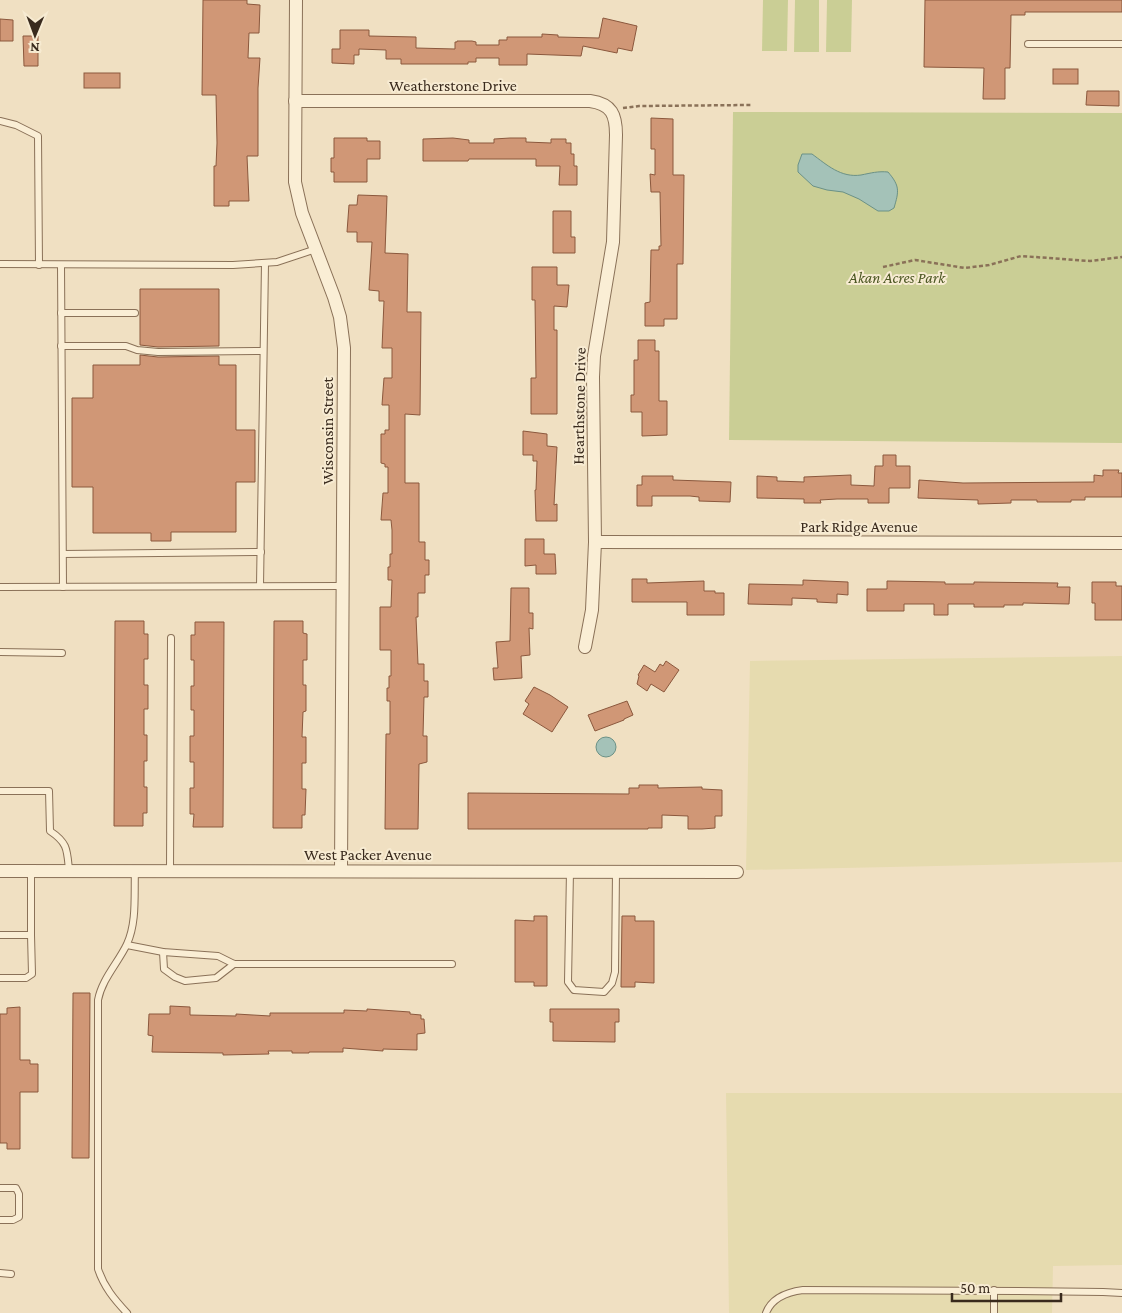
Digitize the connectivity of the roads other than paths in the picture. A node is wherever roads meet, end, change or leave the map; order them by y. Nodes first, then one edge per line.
1 (296, 0) edge
2 (1028, 44) dead end
3 (1122, 44) edge
4 (295, 101) junction
5 (611, 111) joint
6 (0, 121) edge
7 (316, 249) junction
8 (265, 263) junction
9 (0, 264) edge
10 (39, 264) junction
11 (61, 265) junction
12 (61, 313) junction
13 (135, 313) dead end
14 (61, 346) junction
15 (263, 351) junction
16 (595, 542) junction
17 (1122, 542) edge
18 (260, 552) junction
19 (63, 554) junction
20 (260, 586) junction
21 (343, 586) junction
22 (0, 587) edge
23 (63, 587) junction
24 (171, 638) dead end
25 (585, 647) dead end
26 (0, 652) edge
27 (62, 653) dead end
28 (0, 791) edge
29 (0, 870) edge
30 (31, 870) junction
31 (69, 870) junction
32 (134, 870) junction
33 (341, 870) junction
34 (170, 871) junction
35 (570, 871) junction
36 (616, 871) junction
37 (736, 872) dead end
38 (0, 935) edge
39 (31, 935) junction
40 (127, 945) junction
41 (163, 952) junction
42 (234, 964) junction
43 (452, 964) dead end
44 (0, 978) edge
45 (0, 1188) edge
46 (0, 1220) edge
47 (0, 1273) edge
48 (11, 1274) dead end
49 (994, 1290) junction
50 (1122, 1293) edge
51 (127, 1313) edge
52 (766, 1313) edge
53 (994, 1313) edge

1 - 4 street, Wisconsin Street
2 - 3 lane
4 - 5 street, Weatherstone Drive
4 - 7 street, Wisconsin Street
5 - 16 street, Hearthstone Drive
6 - 10 lane
7 - 8 lane
7 - 21 street, Wisconsin Street
8 - 11 lane
8 - 15 lane
9 - 10 lane
10 - 11 lane
11 - 12 lane
12 - 13 lane
12 - 14 lane
14 - 15 lane
14 - 19 lane
15 - 18 lane
16 - 17 street, Park Ridge Avenue
16 - 25 street, Hearthstone Drive
18 - 19 lane
18 - 20 lane
19 - 23 lane
20 - 21 lane
20 - 23 lane
21 - 33 street, Wisconsin Street
22 - 23 lane
24 - 34 lane
26 - 27 lane
28 - 31 lane
29 - 30 street, West Packer Avenue
30 - 31 street, West Packer Avenue
30 - 39 lane
31 - 32 street, West Packer Avenue
32 - 34 street, West Packer Avenue
32 - 40 lane
33 - 34 street, West Packer Avenue
33 - 35 street, West Packer Avenue
35 - 36 street, West Packer Avenue
35 - 36 lane
36 - 37 street, West Packer Avenue
38 - 39 lane
39 - 44 lane
40 - 41 lane
40 - 51 lane
41 - 42 lane
41 - 42 lane
42 - 43 lane
45 - 46 lane
47 - 48 lane
49 - 50 lane
49 - 52 lane
49 - 53 lane

